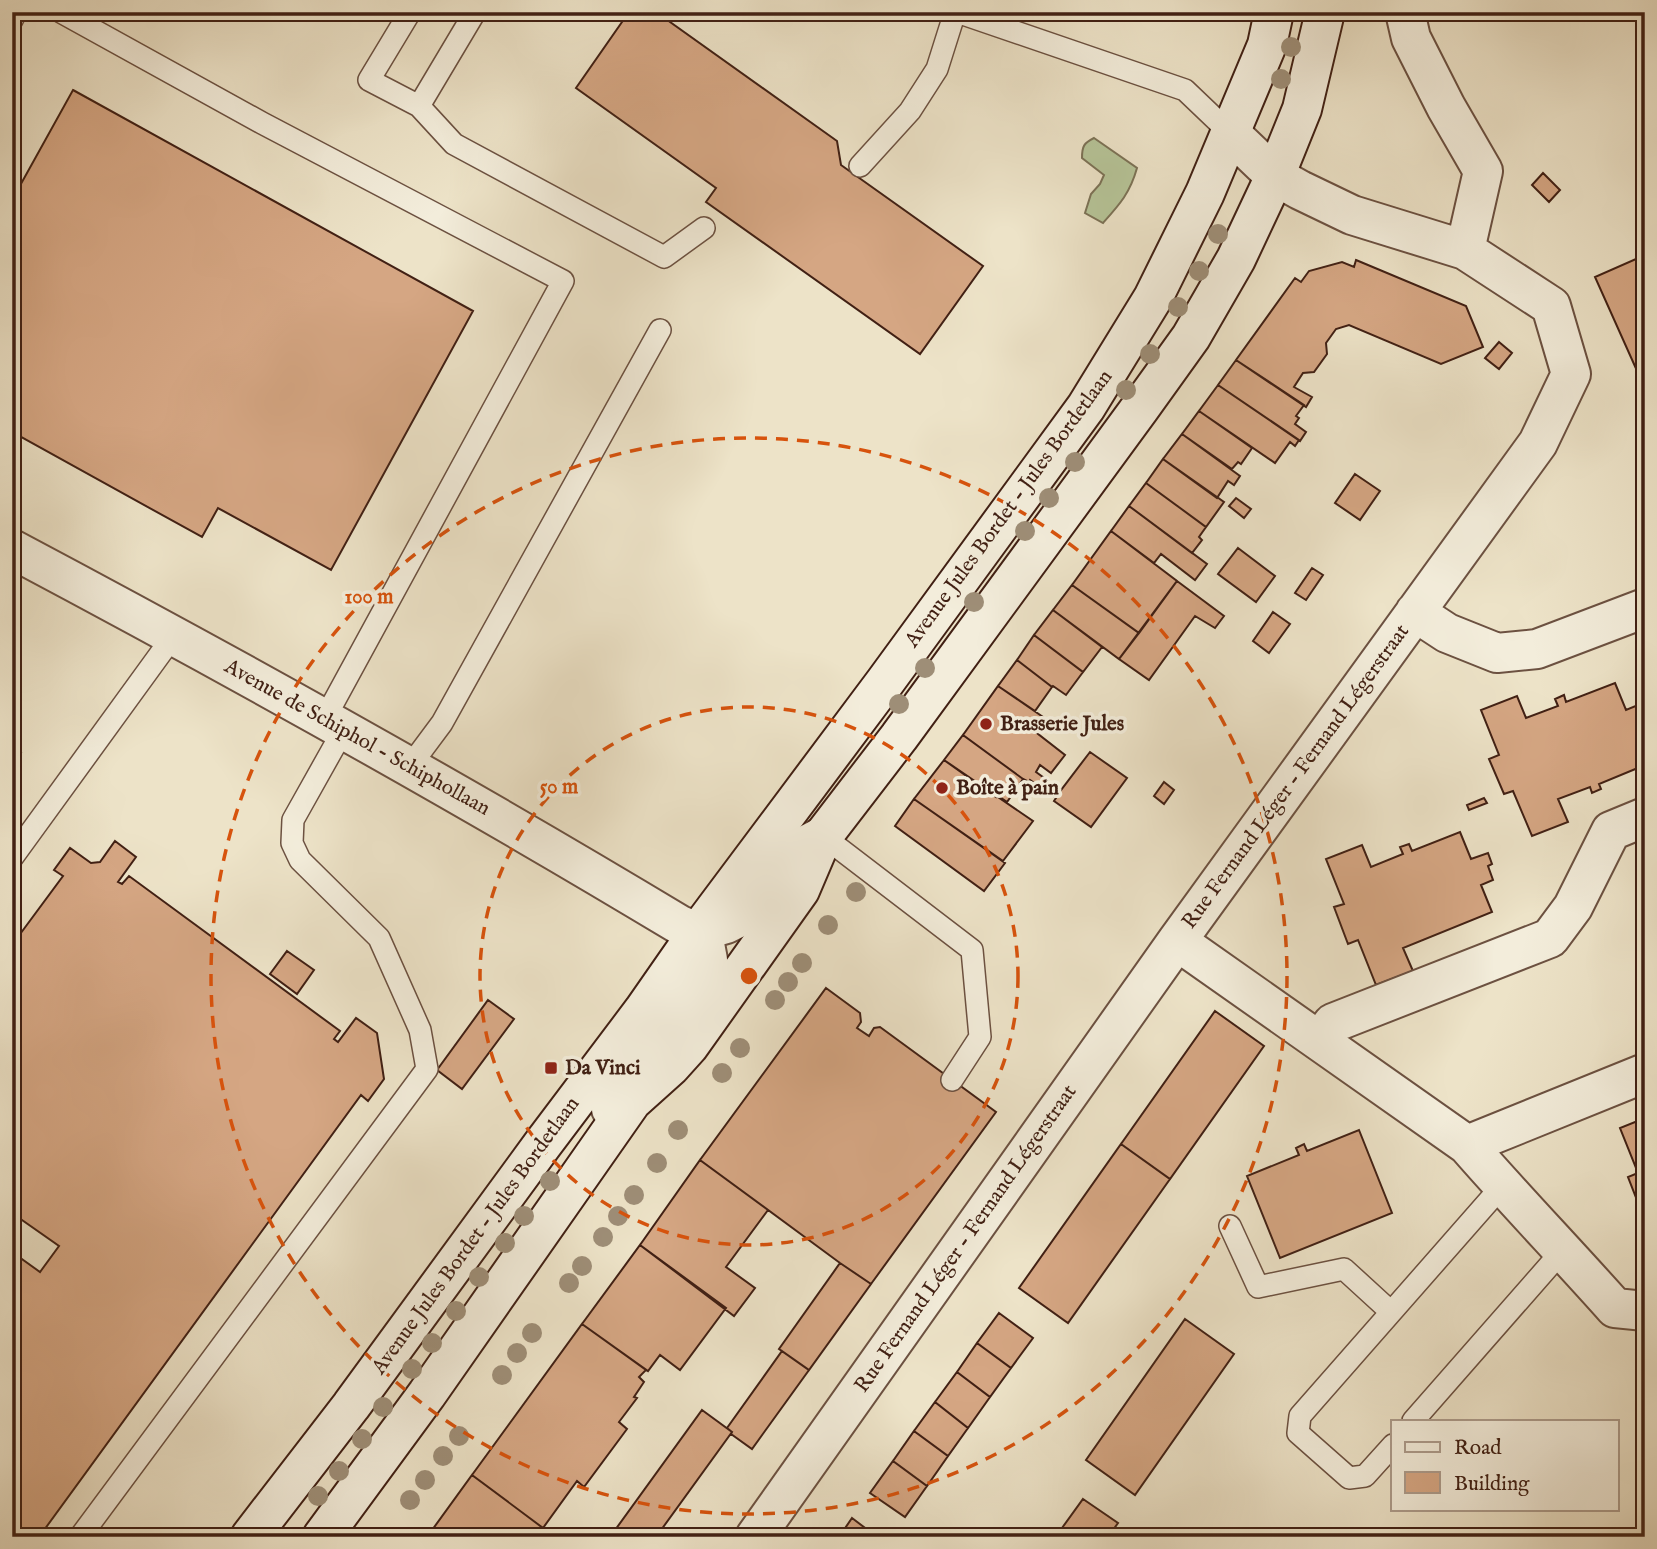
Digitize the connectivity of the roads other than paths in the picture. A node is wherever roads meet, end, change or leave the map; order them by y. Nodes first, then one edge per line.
1 (16, 12) edge
2 (61, 12) edge
3 (410, 12) edge
4 (475, 12) edge
5 (956, 12) edge
6 (1274, 12) edge
7 (1325, 12) edge
8 (1405, 12) edge
9 (12, 20) edge
10 (419, 106) junction
11 (1230, 133) junction
12 (860, 166) dead end
13 (1275, 176) junction
14 (704, 228) dead end
15 (1465, 250) junction
16 (660, 331) dead end
17 (12, 548) edge
18 (1645, 608) edge
19 (1415, 612) junction
20 (174, 635) junction
21 (334, 724) junction
22 (410, 766) junction
23 (1645, 817) edge
24 (823, 836) junction
25 (12, 858) edge
26 (698, 932) junction
27 (1177, 942) junction
28 (1319, 1041) junction
29 (1645, 1073) edge
30 (952, 1080) dead end
31 (1467, 1145) junction
32 (586, 1168) junction
33 (1502, 1186) junction
34 (1230, 1226) dead end
35 (1563, 1250) junction
36 (1645, 1311) edge
37 (1391, 1312) junction
38 (1414, 1420) edge
39 (1391, 1447) edge
40 (80, 1537) edge
41 (250, 1537) edge
42 (322, 1537) edge
43 (755, 1537) edge

1 - 9 lane
2 - 21 lane
3 - 10 lane
4 - 10 lane
5 - 11 lane
5 - 12 lane
6 - 11 street, Avenue Jules Bordet - Jules Bordetlaan
7 - 13 street, Avenue Jules Bordet - Jules Bordetlaan
8 - 15 street
10 - 14 lane
11 - 13 street, Rue Fernand Léger - Fernand Légerstraat
11 - 26 street, Avenue Jules Bordet - Jules Bordetlaan
13 - 15 street, Rue Fernand Léger - Fernand Légerstraat
13 - 24 street, Avenue Jules Bordet - Jules Bordetlaan
15 - 19 street, Rue Fernand Léger - Fernand Légerstraat
16 - 22 lane
17 - 20 street, Avenue de Schiphol - Schiphollaan
18 - 19 street, Rue Fernand Léger - Fernand Légerstraat
19 - 27 street, Rue Fernand Léger - Fernand Légerstraat
20 - 21 street, Avenue de Schiphol - Schiphollaan
20 - 25 lane
21 - 22 street, Avenue de Schiphol - Schiphollaan
21 - 40 lane
22 - 26 street, Avenue de Schiphol - Schiphollaan
23 - 28 street
24 - 26 street, Avenue Jules Bordet - Jules Bordetlaan
24 - 30 lane
24 - 32 street, Avenue Jules Bordet - Jules Bordetlaan
26 - 32 street, Avenue Jules Bordet - Jules Bordetlaan
26 - 41 street, Avenue Jules Bordet - Jules Bordetlaan
27 - 28 street, Rue Fernand Léger - Fernand Légerstraat
27 - 43 street, Rue Fernand Léger - Fernand Légerstraat
28 - 31 street, Rue Fernand Léger - Fernand Légerstraat
29 - 31 street
31 - 33 street, Rue Fernand Léger - Fernand Légerstraat
32 - 42 street, Avenue Jules Bordet - Jules Bordetlaan
33 - 35 street, Rue Fernand Léger - Fernand Légerstraat
33 - 37 lane
34 - 37 lane
35 - 36 street, Rue Fernand Léger - Fernand Légerstraat
35 - 38 lane
37 - 39 lane

